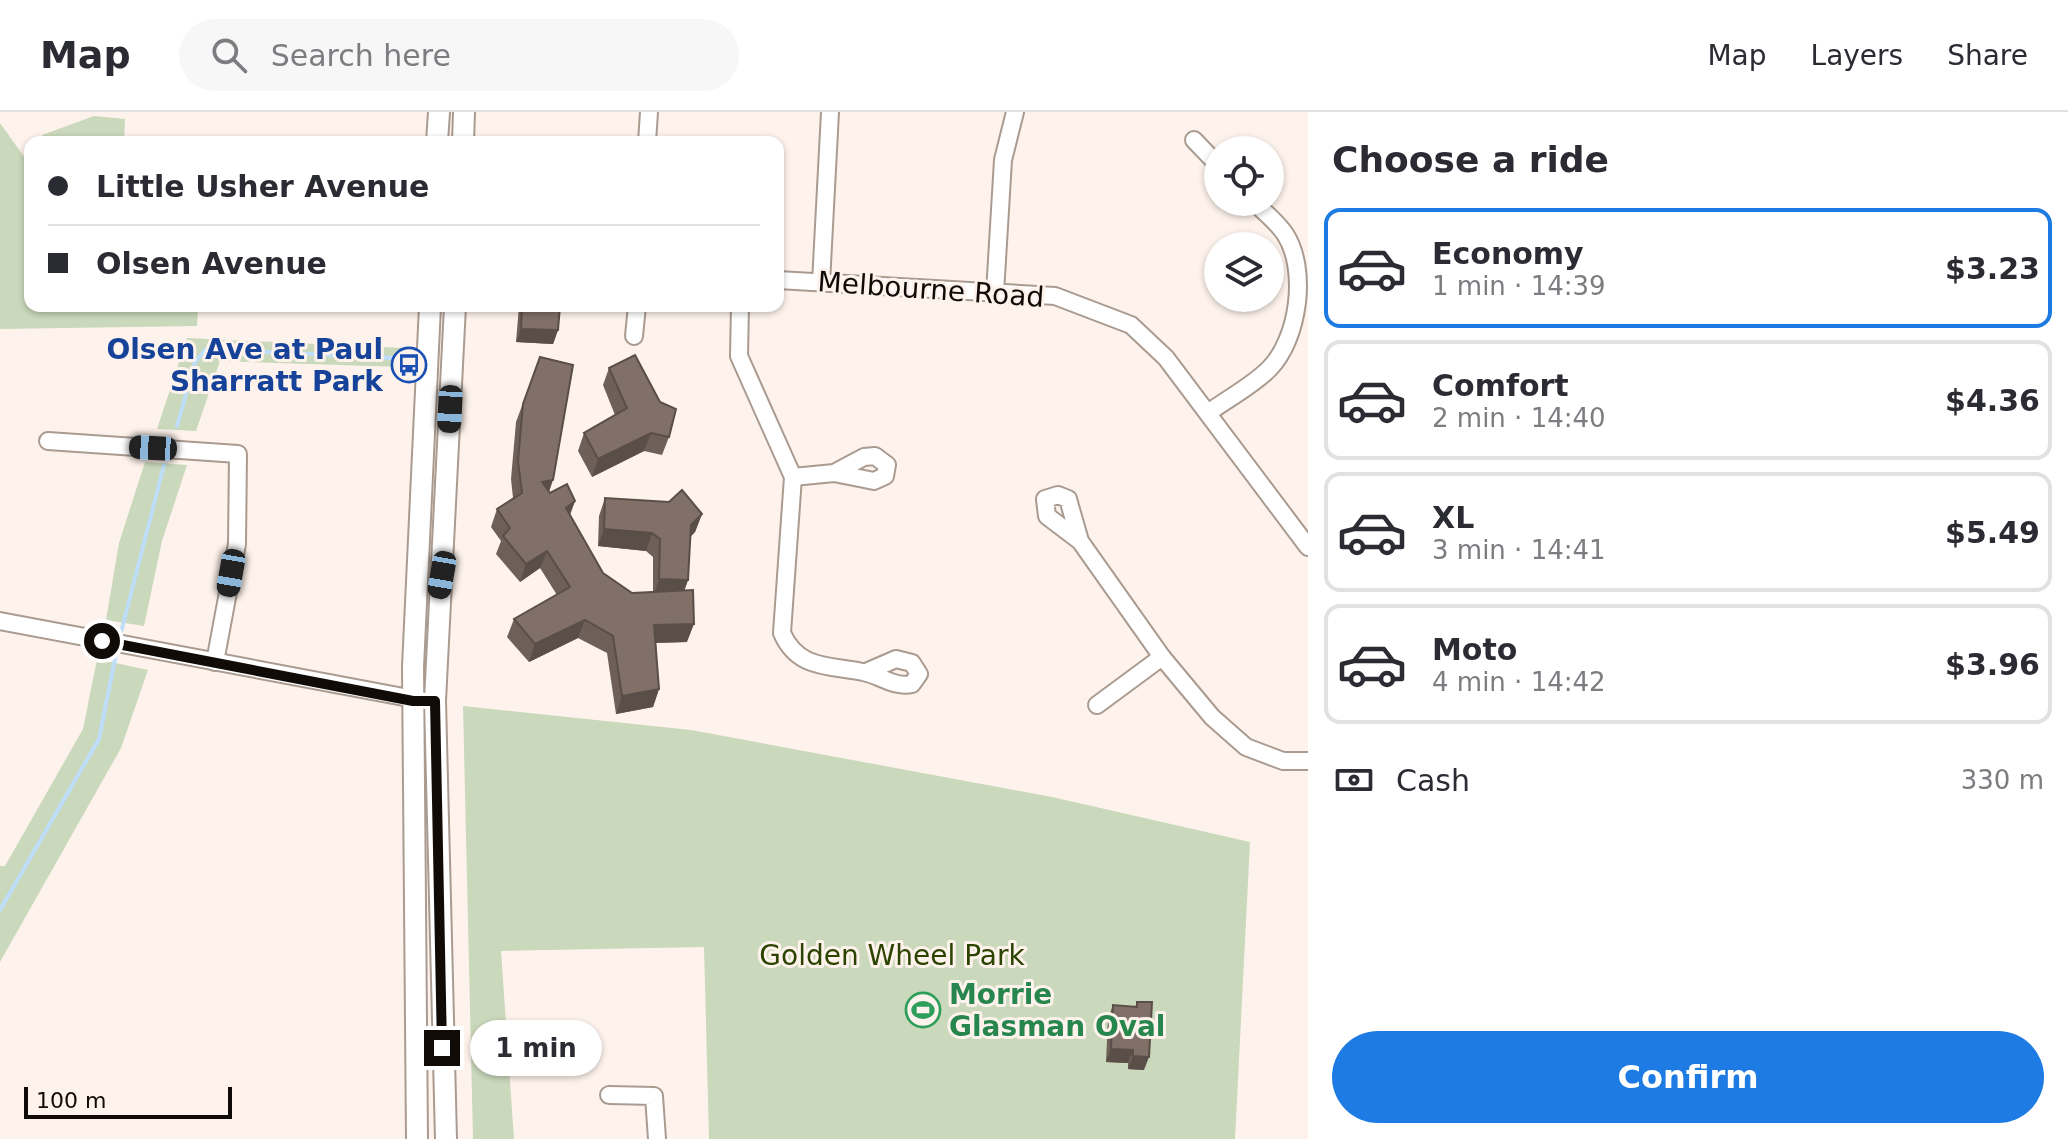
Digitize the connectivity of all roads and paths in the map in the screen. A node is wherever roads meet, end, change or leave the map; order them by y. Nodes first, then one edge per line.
1 (439, 112) edge
2 (464, 112) edge
3 (649, 112) edge
4 (830, 112) edge
5 (1015, 112) edge
6 (437, 136) edge
7 (463, 136) edge
8 (647, 136) edge
9 (1194, 140) dead end
10 (1204, 150) edge
11 (1268, 216) edge
12 (784, 280) edge
13 (821, 283) junction
14 (995, 293) junction
15 (430, 312) edge
16 (455, 312) edge
17 (636, 312) edge
18 (740, 312) edge
19 (634, 336) dead end
20 (1208, 413) junction
21 (48, 441) dead end
22 (834, 473) dead end
23 (793, 477) junction
24 (1080, 541) dead end
25 (1308, 547) edge
26 (0, 621) edge
27 (1162, 657) junction
28 (215, 662) junction
29 (866, 672) dead end
30 (413, 701) junction
31 (435, 701) junction
32 (1097, 705) dead end
33 (1308, 761) edge
34 (609, 1095) dead end
35 (417, 1139) edge
36 (446, 1139) edge
37 (657, 1139) edge

1 - 6 main road
2 - 7 main road
3 - 8 street
4 - 13 street
5 - 14 street
9 - 10 street
11 - 20 street
12 - 13 street, Melbourne Road
13 - 14 street, Melbourne Road
14 - 20 street, Melbourne Road
15 - 30 main road
16 - 31 main road
17 - 19 street
18 - 23 street
20 - 25 street, Melbourne Road
21 - 28 street
22 - 23 street
23 - 29 street
24 - 27 street
26 - 28 street
27 - 32 street
27 - 33 street
28 - 30 street
30 - 31 street
30 - 35 main road
31 - 36 main road
34 - 37 street

